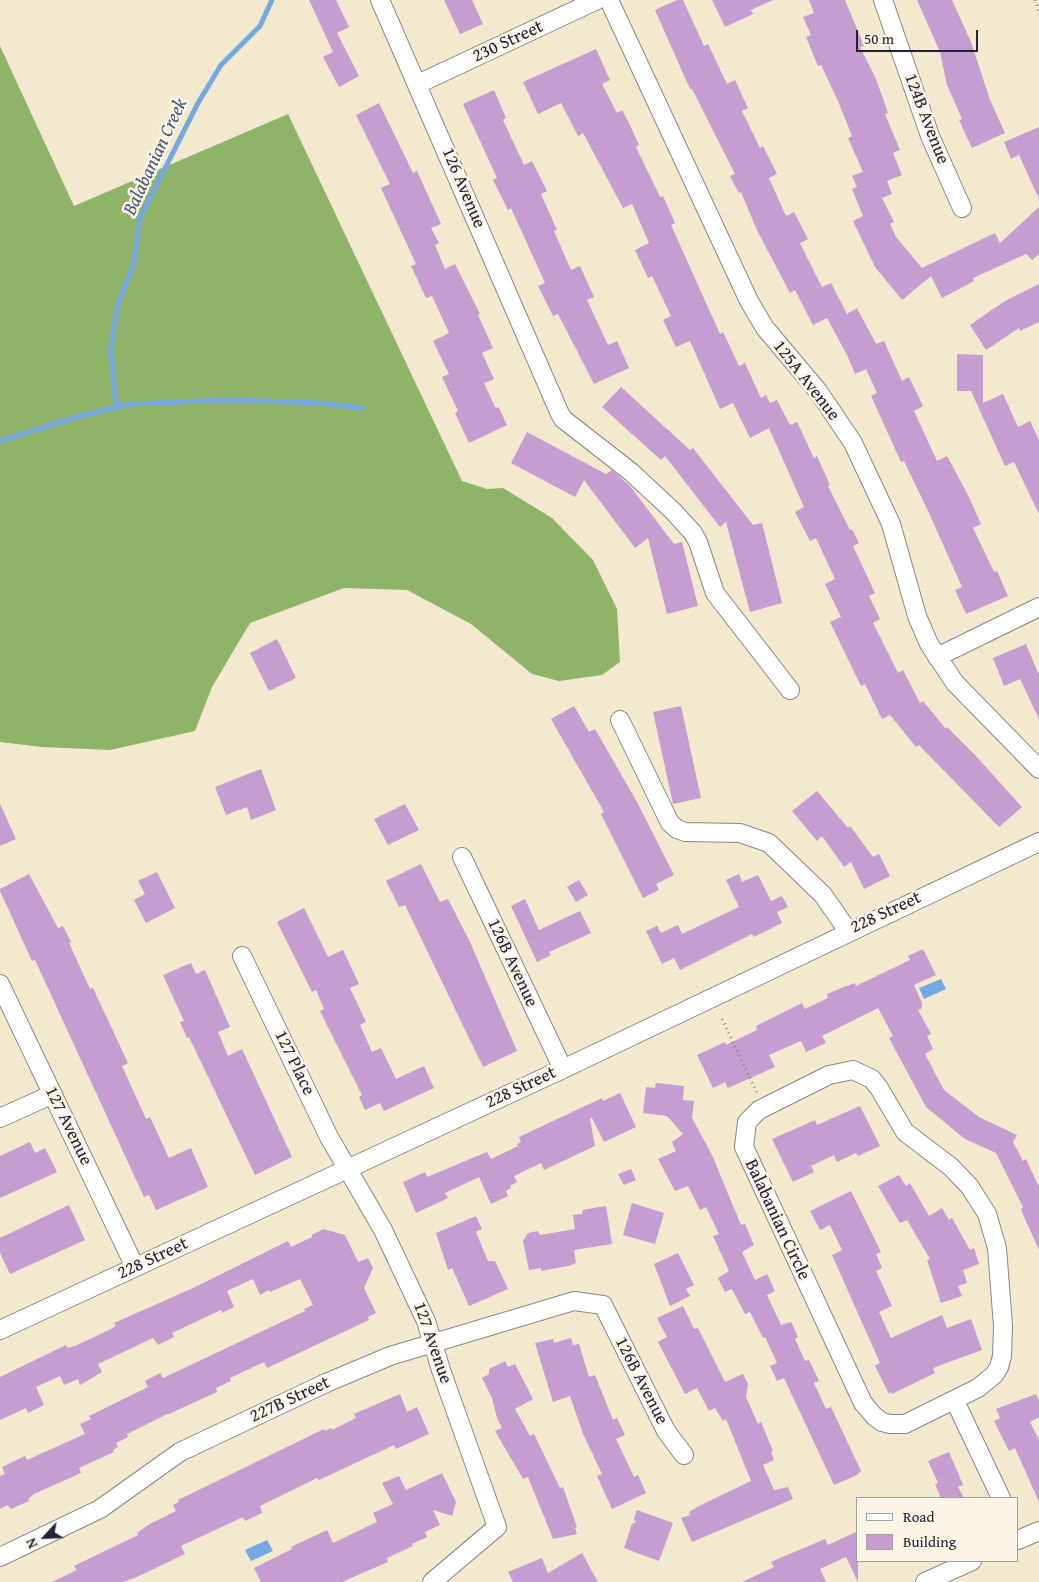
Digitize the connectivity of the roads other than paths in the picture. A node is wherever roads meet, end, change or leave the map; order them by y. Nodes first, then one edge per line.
1 (380, 0) edge
2 (597, 0) edge
3 (609, 0) edge
4 (883, 0) edge
5 (418, 84) junction
6 (962, 208) dead end
7 (1039, 607) edge
8 (937, 657) junction
9 (790, 690) dead end
10 (620, 720) dead end
11 (1039, 769) edge
12 (1039, 842) edge
13 (462, 857) dead end
14 (848, 931) junction
15 (242, 956) dead end
16 (0, 984) edge
17 (563, 1069) junction
18 (52, 1094) junction
19 (0, 1118) edge
20 (348, 1167) junction
21 (135, 1267) junction
22 (603, 1306) joint
23 (0, 1330) edge
24 (433, 1342) junction
25 (955, 1401) junction
26 (684, 1455) dead end
27 (1001, 1497) edge
28 (1039, 1531) edge
29 (1019, 1538) edge
30 (0, 1557) edge
31 (970, 1562) edge
32 (432, 1582) edge
33 (925, 1582) edge

1 - 5 street, 126 Avenue
2 - 5 street, 230 Street
3 - 8 street, 125A Avenue
4 - 6 street, 124B Avenue
5 - 9 street, 126 Avenue
7 - 8 street
8 - 11 street, 125A Avenue
10 - 14 street
12 - 14 street, 228 Street
13 - 17 street, 126B Avenue
14 - 17 street, 228 Street
15 - 20 street, 127 Place
16 - 18 street, 127 Avenue
17 - 20 street, 228 Street
18 - 19 street
18 - 21 street, 127 Avenue
20 - 21 street, 228 Street
20 - 24 street, 127 Avenue
21 - 23 street, 228 Street
22 - 24 street, 227B Street
22 - 26 street, 126B Avenue
24 - 30 street, 227B Street
24 - 32 street, 127 Avenue
25 - 25 street, Balabanian Circle
25 - 27 street
28 - 29 street
31 - 33 street

